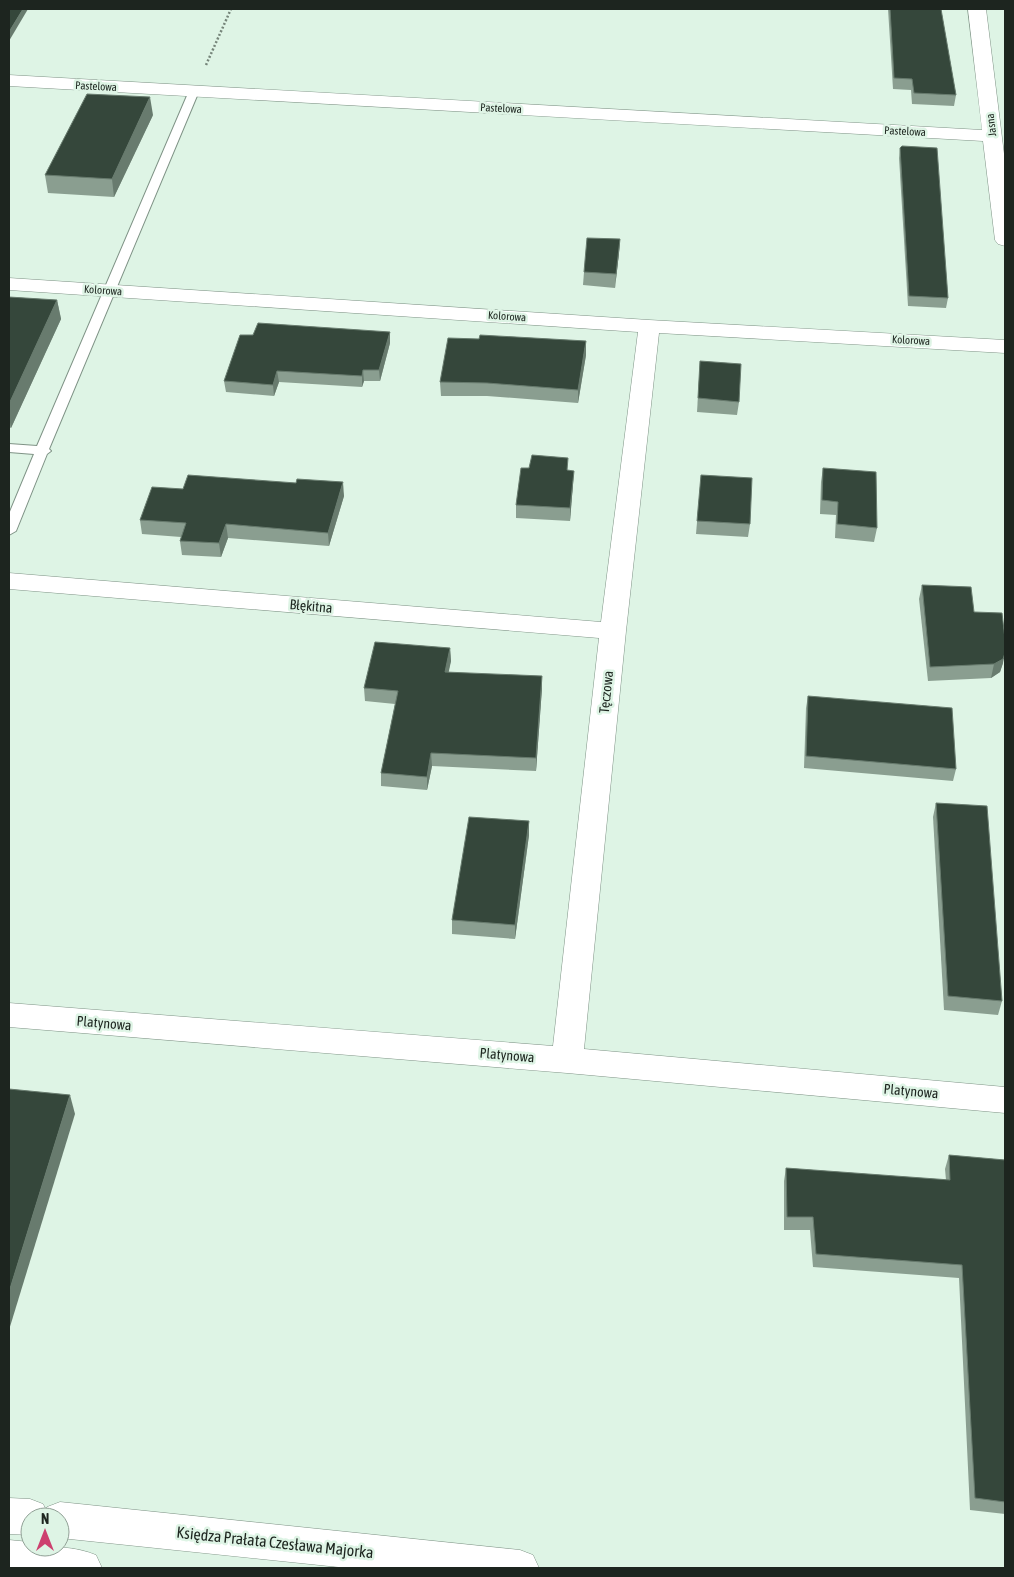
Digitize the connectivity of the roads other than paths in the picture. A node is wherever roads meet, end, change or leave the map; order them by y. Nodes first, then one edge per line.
1 (977, 9) edge
2 (9, 81) edge
3 (194, 91) junction
4 (992, 136) junction
5 (1005, 240) edge
6 (9, 284) edge
7 (108, 290) junction
8 (649, 326) junction
9 (1005, 346) edge
10 (9, 448) edge
11 (44, 451) junction
12 (9, 531) edge
13 (9, 581) edge
14 (613, 631) junction
15 (9, 1015) edge
16 (567, 1060) junction
17 (1005, 1100) edge
18 (70, 1521) edge
19 (9, 1558) edge
20 (83, 1568) edge
21 (520, 1568) edge

1 - 4 street, Jasna
2 - 3 street, Pastelowa
3 - 4 street, Pastelowa
3 - 7 lane
4 - 5 street, Jasna
6 - 7 street, Kolorowa
7 - 8 street, Kolorowa
7 - 11 lane
8 - 9 street, Kolorowa
8 - 14 street, Tęczowa
10 - 11 lane
11 - 12 lane
13 - 14 street, Błękitna
14 - 16 street, Tęczowa
15 - 16 street, Platynowa
16 - 17 street, Platynowa
18 - 21 street, Księdza Prałata Czesława Majorka
19 - 20 street

